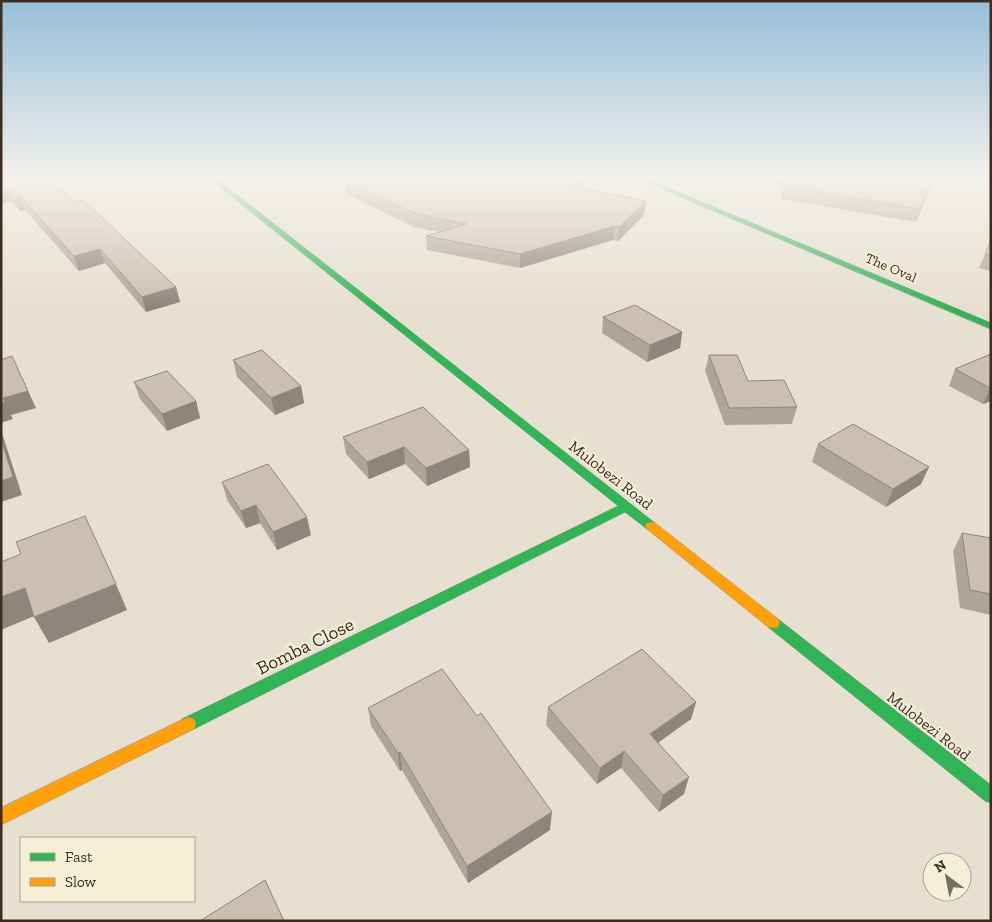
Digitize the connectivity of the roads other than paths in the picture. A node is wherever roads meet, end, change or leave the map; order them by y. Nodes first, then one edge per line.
1 (267, 222) edge
2 (744, 222) edge
3 (991, 326) edge
4 (625, 507) junction
5 (991, 795) edge
6 (1, 817) edge

1 - 4 street, Mulobezi Road
2 - 3 street, The Oval
4 - 5 street, Mulobezi Road
4 - 6 street, Bomba Close

